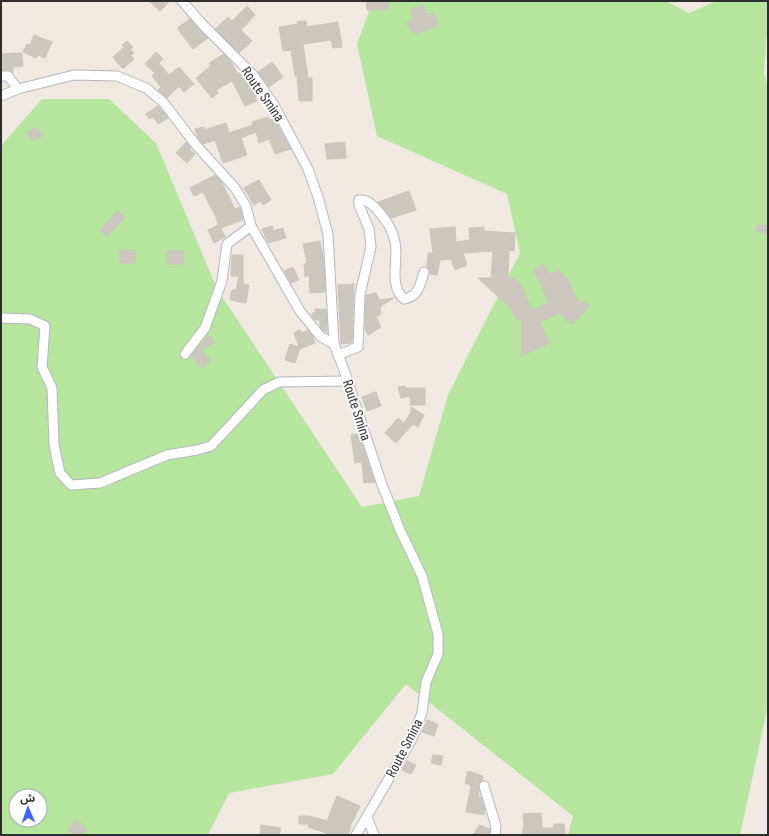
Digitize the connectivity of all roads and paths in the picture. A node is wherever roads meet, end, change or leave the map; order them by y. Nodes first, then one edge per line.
1 (182, 1) edge
2 (1, 76) edge
3 (18, 89) junction
4 (1, 96) edge
5 (251, 226) junction
6 (424, 272) dead end
7 (1, 318) edge
8 (334, 344) junction
9 (185, 354) dead end
10 (338, 355) junction
11 (348, 380) junction
12 (484, 786) dead end
13 (367, 817) junction
14 (356, 835) edge
15 (374, 835) edge
16 (494, 835) edge

1 - 8 street, Route Smina
2 - 3 street
3 - 4 street
3 - 5 street
5 - 8 street
5 - 9 street
6 - 10 street
7 - 11 street
8 - 10 street, Route Smina
10 - 11 street, Route Smina
11 - 13 street, Route Smina
12 - 16 street
13 - 14 street, Route Smina
13 - 15 street

